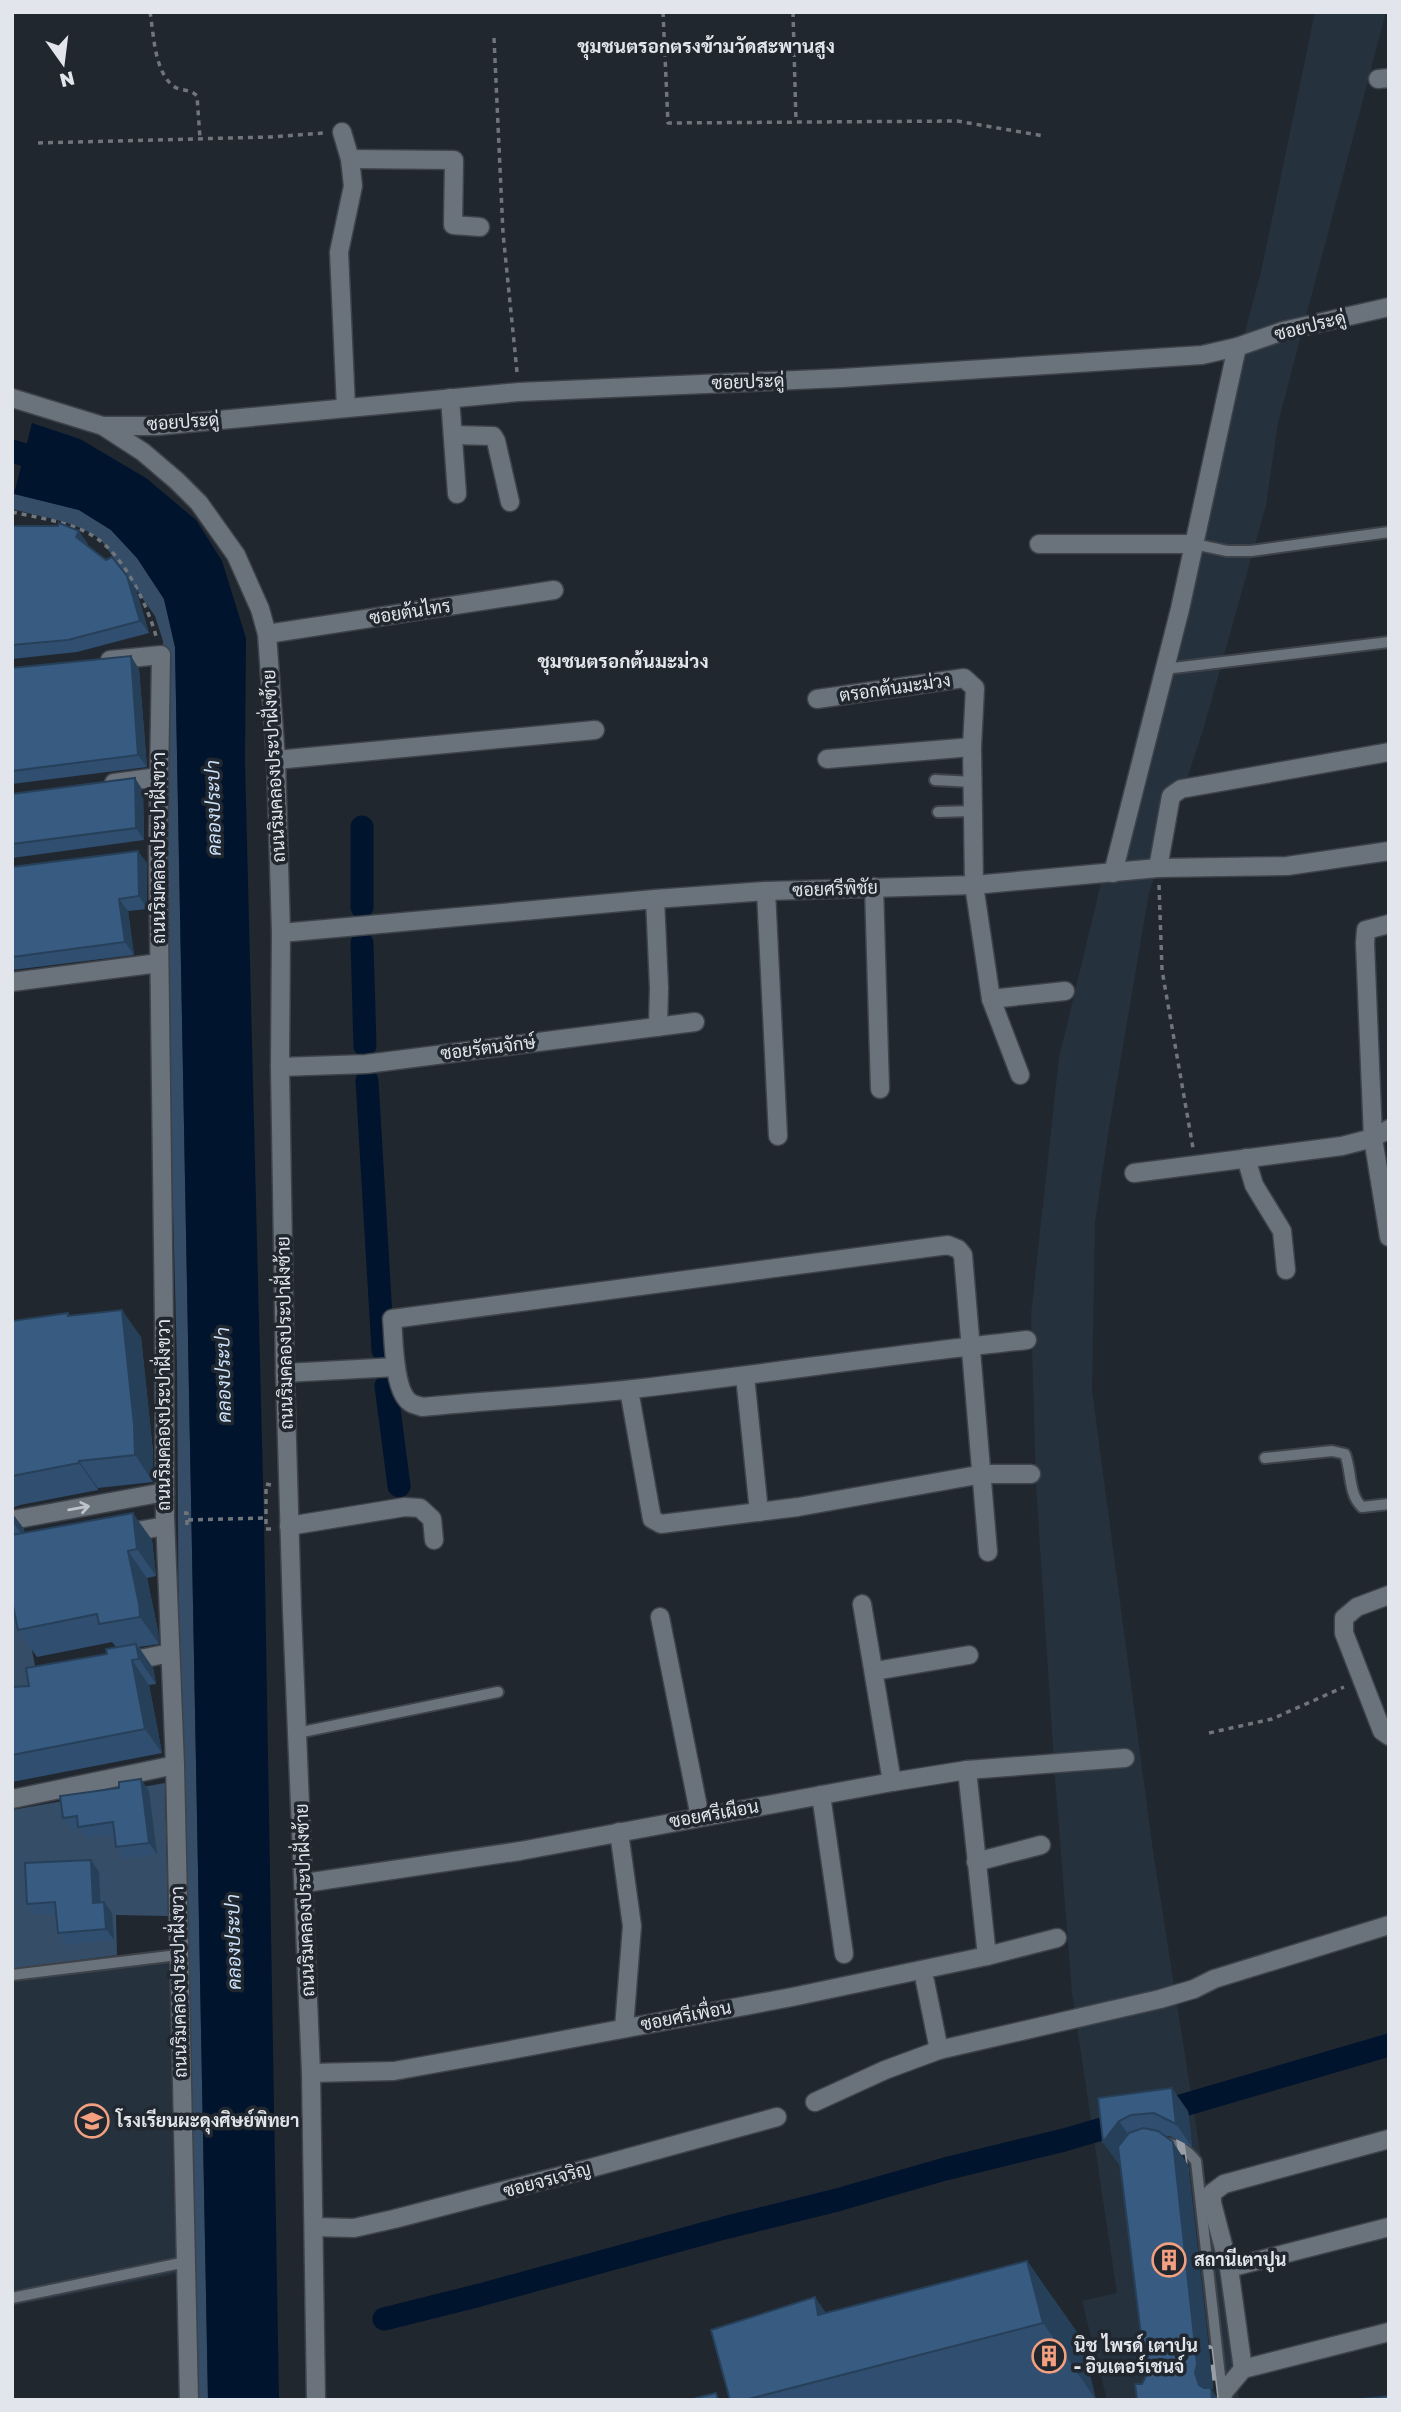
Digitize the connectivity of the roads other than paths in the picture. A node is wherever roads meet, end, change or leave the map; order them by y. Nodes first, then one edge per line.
1 (342, 132) road end
2 (350, 159) junction
3 (480, 227) dead end
4 (1389, 307) edge
5 (1237, 346) junction
6 (12, 398) edge
7 (450, 398) junction
8 (346, 408) junction
9 (103, 426) junction
10 (453, 435) junction
11 (457, 494) dead end
12 (510, 502) dead end
13 (1389, 532) edge
14 (1039, 544) dead end
15 (1194, 544) junction
16 (554, 590) dead end
17 (267, 634) junction
18 (1389, 642) edge
19 (90, 662) edge
20 (1165, 669) junction
21 (817, 699) dead end
22 (595, 730) dead end
23 (972, 747) junction
24 (1389, 752) edge
25 (827, 759) dead end
26 (276, 760) junction
27 (159, 777) junction
28 (934, 780) dead end
29 (973, 782) junction
30 (92, 786) edge
31 (973, 811) junction
32 (938, 812) dead end
33 (1389, 851) edge
34 (1158, 868) junction
35 (1113, 873) junction
36 (974, 885) junction
37 (874, 887) junction
38 (766, 891) junction
39 (655, 899) junction
40 (1389, 924) edge
41 (281, 933) junction
42 (159, 963) junction
43 (12, 982) edge
44 (1065, 991) dead end
45 (990, 999) junction
46 (695, 1022) dead end
47 (658, 1027) junction
48 (280, 1067) junction
49 (1020, 1075) dead end
50 (880, 1089) dead end
51 (1381, 1134) edge
52 (778, 1136) dead end
53 (1246, 1158) junction
54 (1134, 1173) dead end
55 (1389, 1237) edge
56 (1286, 1270) dead end
57 (1027, 1340) dead end
58 (972, 1346) junction
59 (396, 1367) junction
60 (285, 1373) junction
61 (745, 1376) junction
62 (628, 1390) junction
63 (1265, 1458) dead end
64 (983, 1474) junction
65 (1031, 1474) dead end
66 (164, 1492) junction
67 (1389, 1504) edge
68 (759, 1512) junction
69 (12, 1520) edge
70 (165, 1526) junction
71 (289, 1526) junction
72 (101, 1538) edge
73 (434, 1540) dead end
74 (988, 1552) dead end
75 (1389, 1595) edge
76 (862, 1604) dead end
77 (660, 1617) dead end
78 (170, 1653) junction
79 (969, 1655) dead end
80 (107, 1665) edge
81 (875, 1671) junction
82 (498, 1692) dead end
83 (297, 1733) junction
84 (1385, 1733) edge
85 (1125, 1758) dead end
86 (175, 1765) junction
87 (967, 1770) junction
88 (892, 1782) junction
89 (821, 1795) junction
90 (12, 1799) edge
91 (701, 1817) junction
92 (619, 1832) junction
93 (1041, 1845) dead end
94 (976, 1862) junction
95 (305, 1883) junction
96 (1389, 1925) edge
97 (1057, 1938) dead end
98 (844, 1954) dead end
99 (178, 1955) junction
100 (987, 1956) junction
101 (12, 1975) edge
102 (925, 1981) dead end
103 (624, 2028) junction
104 (939, 2050) junction
105 (311, 2073) junction
106 (815, 2102) dead end
107 (777, 2117) dead end
108 (1389, 2138) edge
109 (1148, 2145) edge
110 (314, 2227) junction
111 (1389, 2227) edge
112 (186, 2262) junction
113 (1229, 2267) junction
114 (12, 2298) edge
115 (1389, 2332) edge
116 (1243, 2369) junction
117 (1222, 2397) edge
118 (189, 2400) edge
119 (316, 2400) edge

1 - 2 street
2 - 3 street
2 - 8 street
4 - 5 street, ซอยประดู่
5 - 7 street, ซอยประดู่
5 - 15 street
6 - 9 street, ถนนริมคลองประปาฝั่งซ้าย
7 - 8 street, ซอยประดู่
7 - 10 street
8 - 9 street, ซอยประดู่
9 - 17 street, ถนนริมคลองประปาฝั่งซ้าย
10 - 11 street
10 - 12 street
13 - 15 lane
14 - 15 street
15 - 20 street
16 - 17 street, ซอยต้นไทร
17 - 26 street, ถนนริมคลองประปาฝั่งซ้าย
18 - 20 lane
19 - 27 street, ถนนริมคลองประปาฝั่งขวา
20 - 35 street
21 - 23 street, ตรอกต้นมะม่วง
22 - 26 street
23 - 25 street
23 - 29 street
24 - 34 street
26 - 41 street, ถนนริมคลองประปาฝั่งซ้าย
27 - 30 street
27 - 42 street, ถนนริมคลองประปาฝั่งขวา
28 - 29 lane
29 - 31 street
31 - 32 lane
31 - 36 street
33 - 34 street, ซอยศรีพิชัย
34 - 35 street, ซอยศรีพิชัย
35 - 36 street, ซอยศรีพิชัย
36 - 37 street, ซอยศรีพิชัย
36 - 45 street
37 - 38 street, ซอยศรีพิชัย
37 - 50 street
38 - 39 street, ซอยศรีพิชัย
38 - 52 street
39 - 41 street, ซอยศรีพิชัย
39 - 47 street
40 - 51 street
41 - 48 street, ถนนริมคลองประปาฝั่งซ้าย
42 - 43 street
42 - 66 street, ถนนริมคลองประปาฝั่งขวา
44 - 45 street
45 - 49 street
46 - 47 street, ซอยรัตนจักษ์
47 - 48 street, ซอยรัตนจักษ์
48 - 60 street, ถนนริมคลองประปาฝั่งซ้าย
51 - 53 street
51 - 55 street
53 - 54 street
53 - 56 street
57 - 58 street
58 - 59 street
58 - 61 street
58 - 64 street
59 - 60 street
59 - 62 street
60 - 71 street, ถนนริมคลองประปาฝั่งซ้าย
61 - 62 street
61 - 68 street
62 - 68 street
63 - 67 lane
64 - 65 street
64 - 68 street
64 - 74 street
69 -> 66 street
66 - 70 street, ถนนริมคลองประปาฝั่งขวา
70 - 72 street
70 - 78 street, ถนนริมคลองประปาฝั่งขวา
71 - 73 street
71 - 83 street, ถนนริมคลองประปาฝั่งซ้าย
75 - 84 street
76 - 81 street
77 - 91 street
78 - 80 street
78 - 86 street, ถนนริมคลองประปาฝั่งขวา
79 - 81 street
81 - 88 street
82 - 83 lane
83 - 95 street, ถนนริมคลองประปาฝั่งซ้าย
85 - 87 street, ซอยศรีเผือน
86 - 90 street
86 - 99 street, ถนนริมคลองประปาฝั่งขวา
87 - 88 street, ซอยศรีเผือน
87 - 94 street
88 - 89 street, ซอยศรีเผือน
89 - 91 street, ซอยศรีเผือน
89 - 98 street
91 - 92 street, ซอยศรีเผือน
92 - 95 street, ซอยศรีเผือน
92 - 103 street
93 - 94 street
94 - 100 street
95 - 105 street, ถนนริมคลองประปาฝั่งซ้าย
96 - 104 street
97 - 100 street, ซอยศรีเพื่อน
99 - 101 lane
99 - 112 street, ถนนริมคลองประปาฝั่งขวา
100 - 103 street, ซอยศรีเพื่อน
102 - 104 street
103 - 105 street, ซอยศรีเพื่อน
104 - 106 street
105 - 110 street, ถนนริมคลองประปาฝั่งซ้าย
107 - 110 street, ซอยจรเจริญ
108 - 113 street
109 - 117 lane
110 - 119 street, ถนนริมคลองประปาฝั่งซ้าย
111 - 113 street
112 - 114 lane
112 - 118 street, ถนนริมคลองประปาฝั่งขวา
113 - 116 street
115 - 116 street
116 - 117 street

